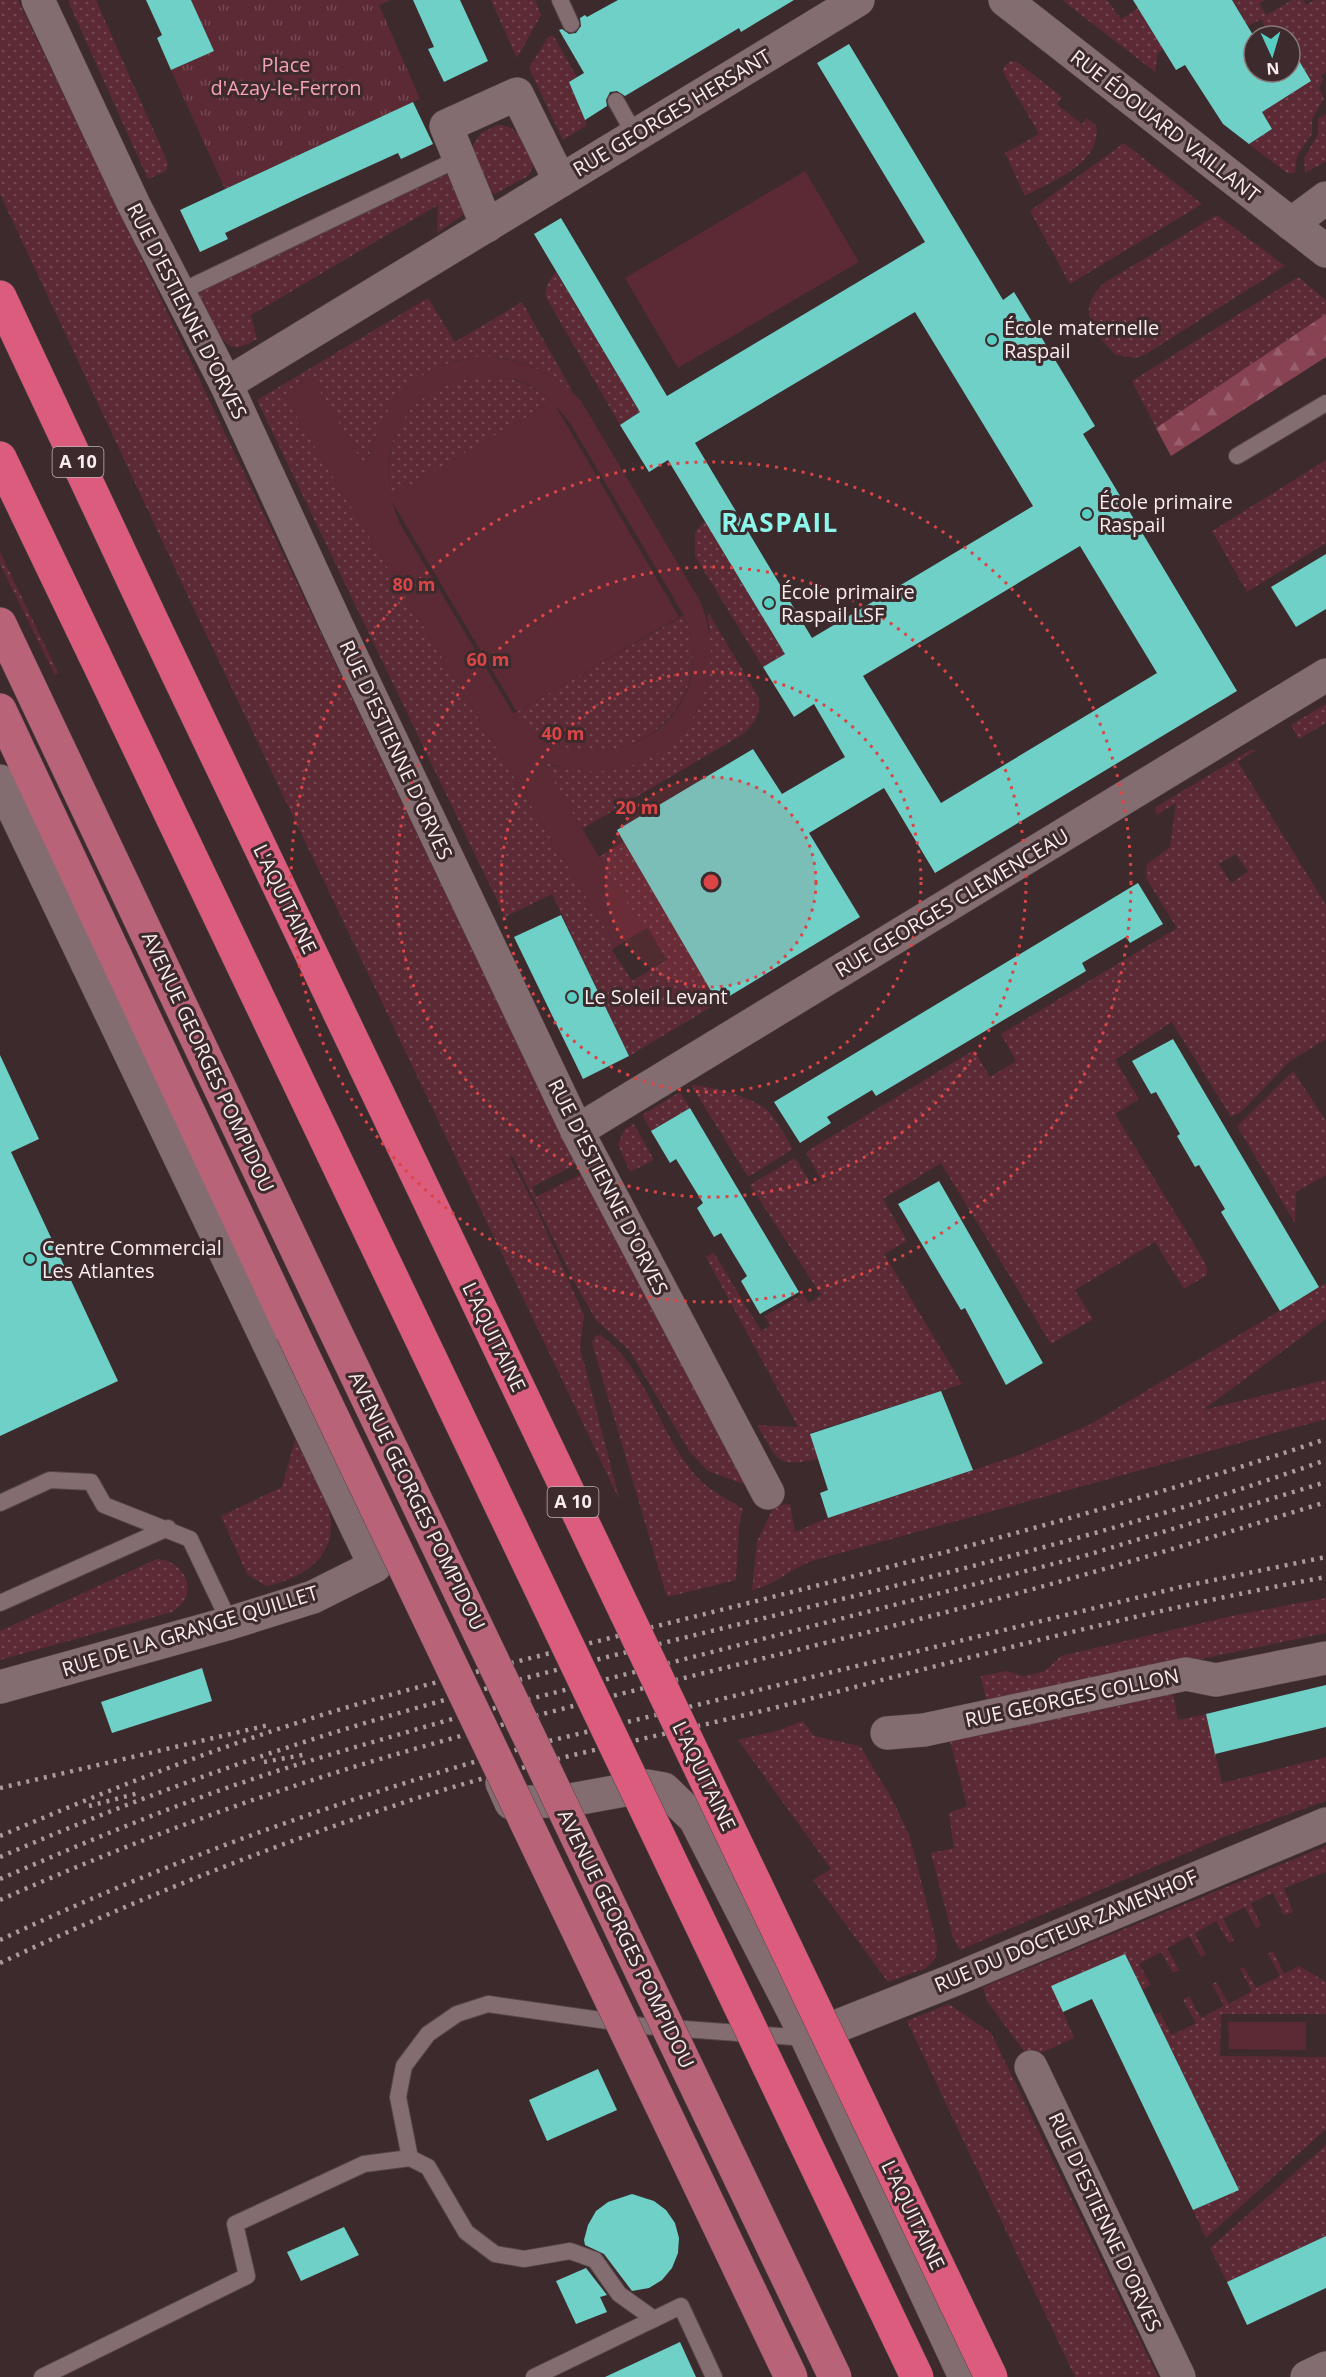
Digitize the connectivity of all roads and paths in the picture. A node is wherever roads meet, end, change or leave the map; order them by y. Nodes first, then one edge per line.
1 (38, 0) edge
2 (560, 0) edge
3 (858, 0) edge
4 (1005, 0) edge
5 (571, 24) dead end
6 (616, 101) dead end
7 (635, 135) junction
8 (460, 158) junction
9 (560, 181) junction
10 (1326, 198) edge
11 (1292, 224) junction
12 (487, 226) junction
13 (1326, 251) edge
14 (180, 292) junction
15 (0, 297) edge
16 (226, 384) junction
17 (1326, 403) edge
18 (1237, 456) dead end
19 (0, 458) edge
20 (0, 624) edge
21 (1326, 675) edge
22 (0, 710) edge
23 (0, 782) edge
24 (577, 1131) junction
25 (768, 1493) dead end
26 (0, 1503) edge
27 (168, 1528) junction
28 (375, 1566) junction
29 (0, 1603) edge
30 (231, 1623) junction
31 (438, 1651) dead end
32 (1326, 1658) edge
33 (0, 1687) edge
34 (887, 1733) dead end
35 (500, 1779) dead end
36 (1326, 1824) edge
37 (807, 2038) junction
38 (1031, 2067) dead end
39 (410, 2158) junction
40 (654, 2319) junction
41 (1326, 2368) edge
42 (42, 2377) edge
43 (534, 2377) edge
44 (714, 2377) edge
45 (791, 2377) edge
46 (835, 2377) edge
47 (917, 2377) edge
48 (964, 2377) edge
49 (991, 2377) edge
50 (1179, 2377) edge
51 (1307, 2377) edge

1 - 14 street, RUE D'ESTIENNE D'ORVES
2 - 5 lane
3 - 7 street, RUE GEORGES HERSANT
4 - 11 street, RUE ÉDOUARD VAILLANT
6 - 7 lane
7 - 9 street, RUE GEORGES HERSANT
8 - 9 street
8 - 12 street
8 - 14 lane
9 - 12 street, RUE GEORGES HERSANT
10 - 11 street
11 - 13 street, RUE ÉDOUARD VAILLANT
12 - 16 street, RUE GEORGES HERSANT
14 - 16 street, RUE D'ESTIENNE D'ORVES
15 - 49 highway, L'AQUITAINE / A 10, bridge
16 - 24 street, RUE D'ESTIENNE D'ORVES
17 - 18 lane
19 - 47 highway, bridge
20 - 46 main road, AVENUE GEORGES POMPIDOU, bridge
21 - 24 street, RUE GEORGES CLEMENCEAU
22 - 45 main road, AVENUE GEORGES POMPIDOU, bridge
23 - 28 street
24 - 25 street, RUE D'ESTIENNE D'ORVES
26 - 27 lane
27 - 29 lane
27 - 30 lane
28 - 30 street, RUE DE LA GRANGE QUILLET
28 - 31 street
30 - 33 street, RUE DE LA GRANGE QUILLET
32 - 34 street, RUE GEORGES COLLON
35 - 37 street
36 - 37 street, RUE DU DOCTEUR ZAMENHOF
37 - 39 lane
37 - 48 street
38 - 50 street, RUE D'ESTIENNE D'ORVES
39 - 40 lane
39 - 42 lane
40 - 43 lane
40 - 44 lane
41 - 51 street

